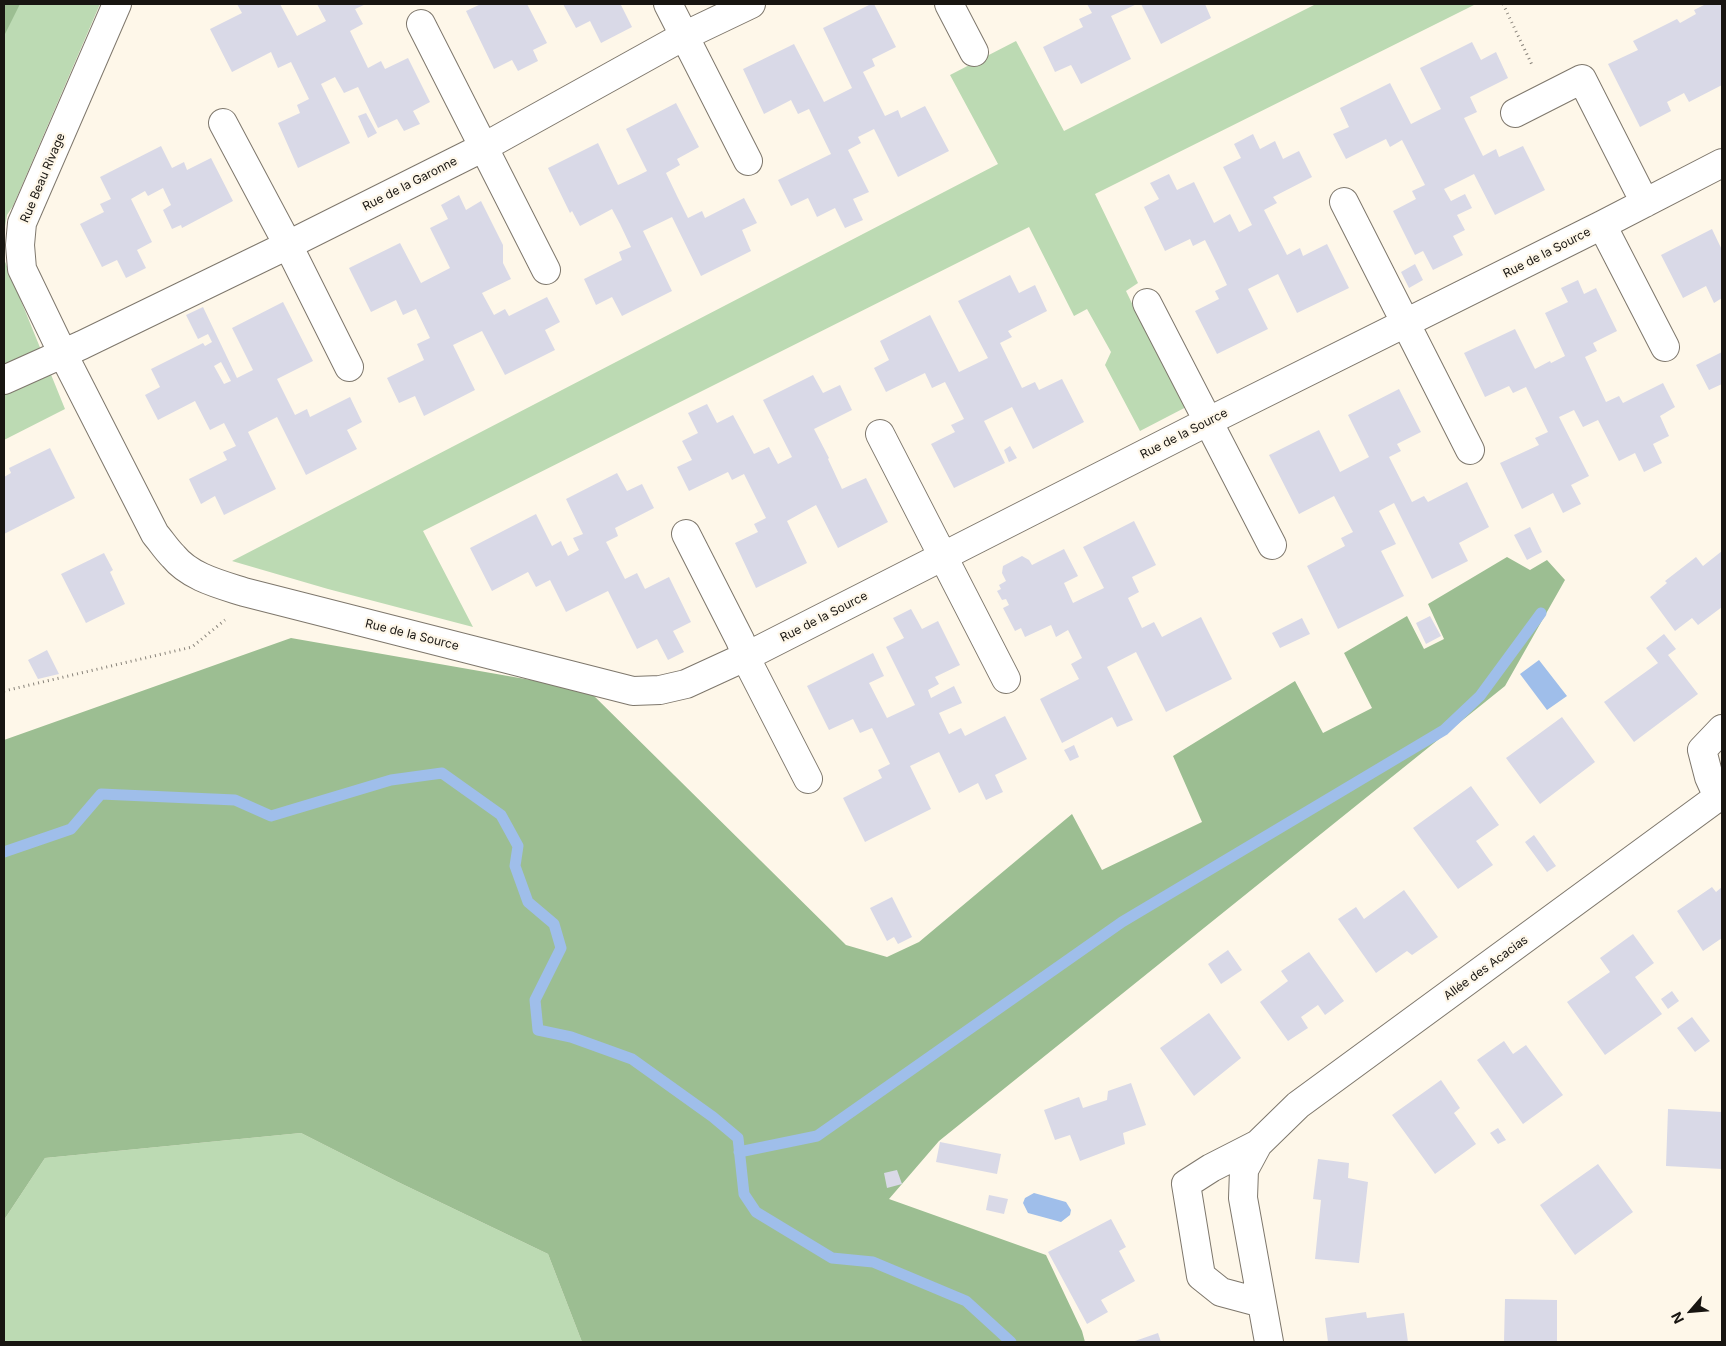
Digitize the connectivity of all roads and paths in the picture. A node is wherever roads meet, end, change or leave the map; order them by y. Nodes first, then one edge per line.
1 (117, 4) edge
2 (668, 4) edge
3 (751, 4) edge
4 (949, 4) edge
5 (421, 24) dead end
6 (684, 36) junction
7 (974, 52) dead end
8 (1516, 113) dead end
9 (223, 123) dead end
10 (484, 147) junction
11 (748, 161) dead end
12 (1722, 163) edge
13 (1344, 202) dead end
14 (1645, 203) junction
15 (1602, 225) junction
16 (288, 245) junction
17 (546, 270) dead end
18 (1147, 303) dead end
19 (1405, 324) junction
20 (1666, 347) dead end
21 (63, 354) junction
22 (349, 367) dead end
23 (4, 380) edge
24 (1207, 422) junction
25 (880, 434) dead end
26 (1470, 450) dead end
27 (686, 534) dead end
28 (1272, 545) dead end
29 (944, 557) junction
30 (244, 592) junction
31 (747, 656) junction
32 (1006, 679) dead end
33 (4, 691) edge
34 (1722, 729) edge
35 (808, 779) dead end
36 (1720, 797) edge
37 (1258, 1144) junction
38 (1262, 1303) junction
39 (1269, 1342) edge

1 - 21 street, Rue Beau Rivage
2 - 6 street
3 - 6 street, Rue de la Garonne
4 - 7 street
5 - 10 street
6 - 10 street, Rue de la Garonne
6 - 11 street
8 - 14 street
9 - 16 street
10 - 16 street, Rue de la Garonne
10 - 17 street
12 - 14 street, Rue de la Source
13 - 19 street
14 - 15 street, Rue de la Source
15 - 19 street, Rue de la Source
15 - 20 street
16 - 21 street, Rue de la Garonne
16 - 22 street
18 - 24 street
19 - 24 street, Rue de la Source
19 - 26 street
21 - 23 street, Rue de la Garonne
21 - 30 street, Rue de la Source
24 - 28 street
24 - 29 street, Rue de la Source
25 - 29 street
27 - 31 street
29 - 31 street, Rue de la Source
29 - 32 street
30 - 31 street, Rue de la Source
30 - 33 path
31 - 35 street
34 - 36 street, Allée des Acacias
36 - 37 street, Allée des Acacias
37 - 38 street, Allée des Acacias
37 - 38 street, Allée des Acacias
38 - 39 street, Allée des Acacias

